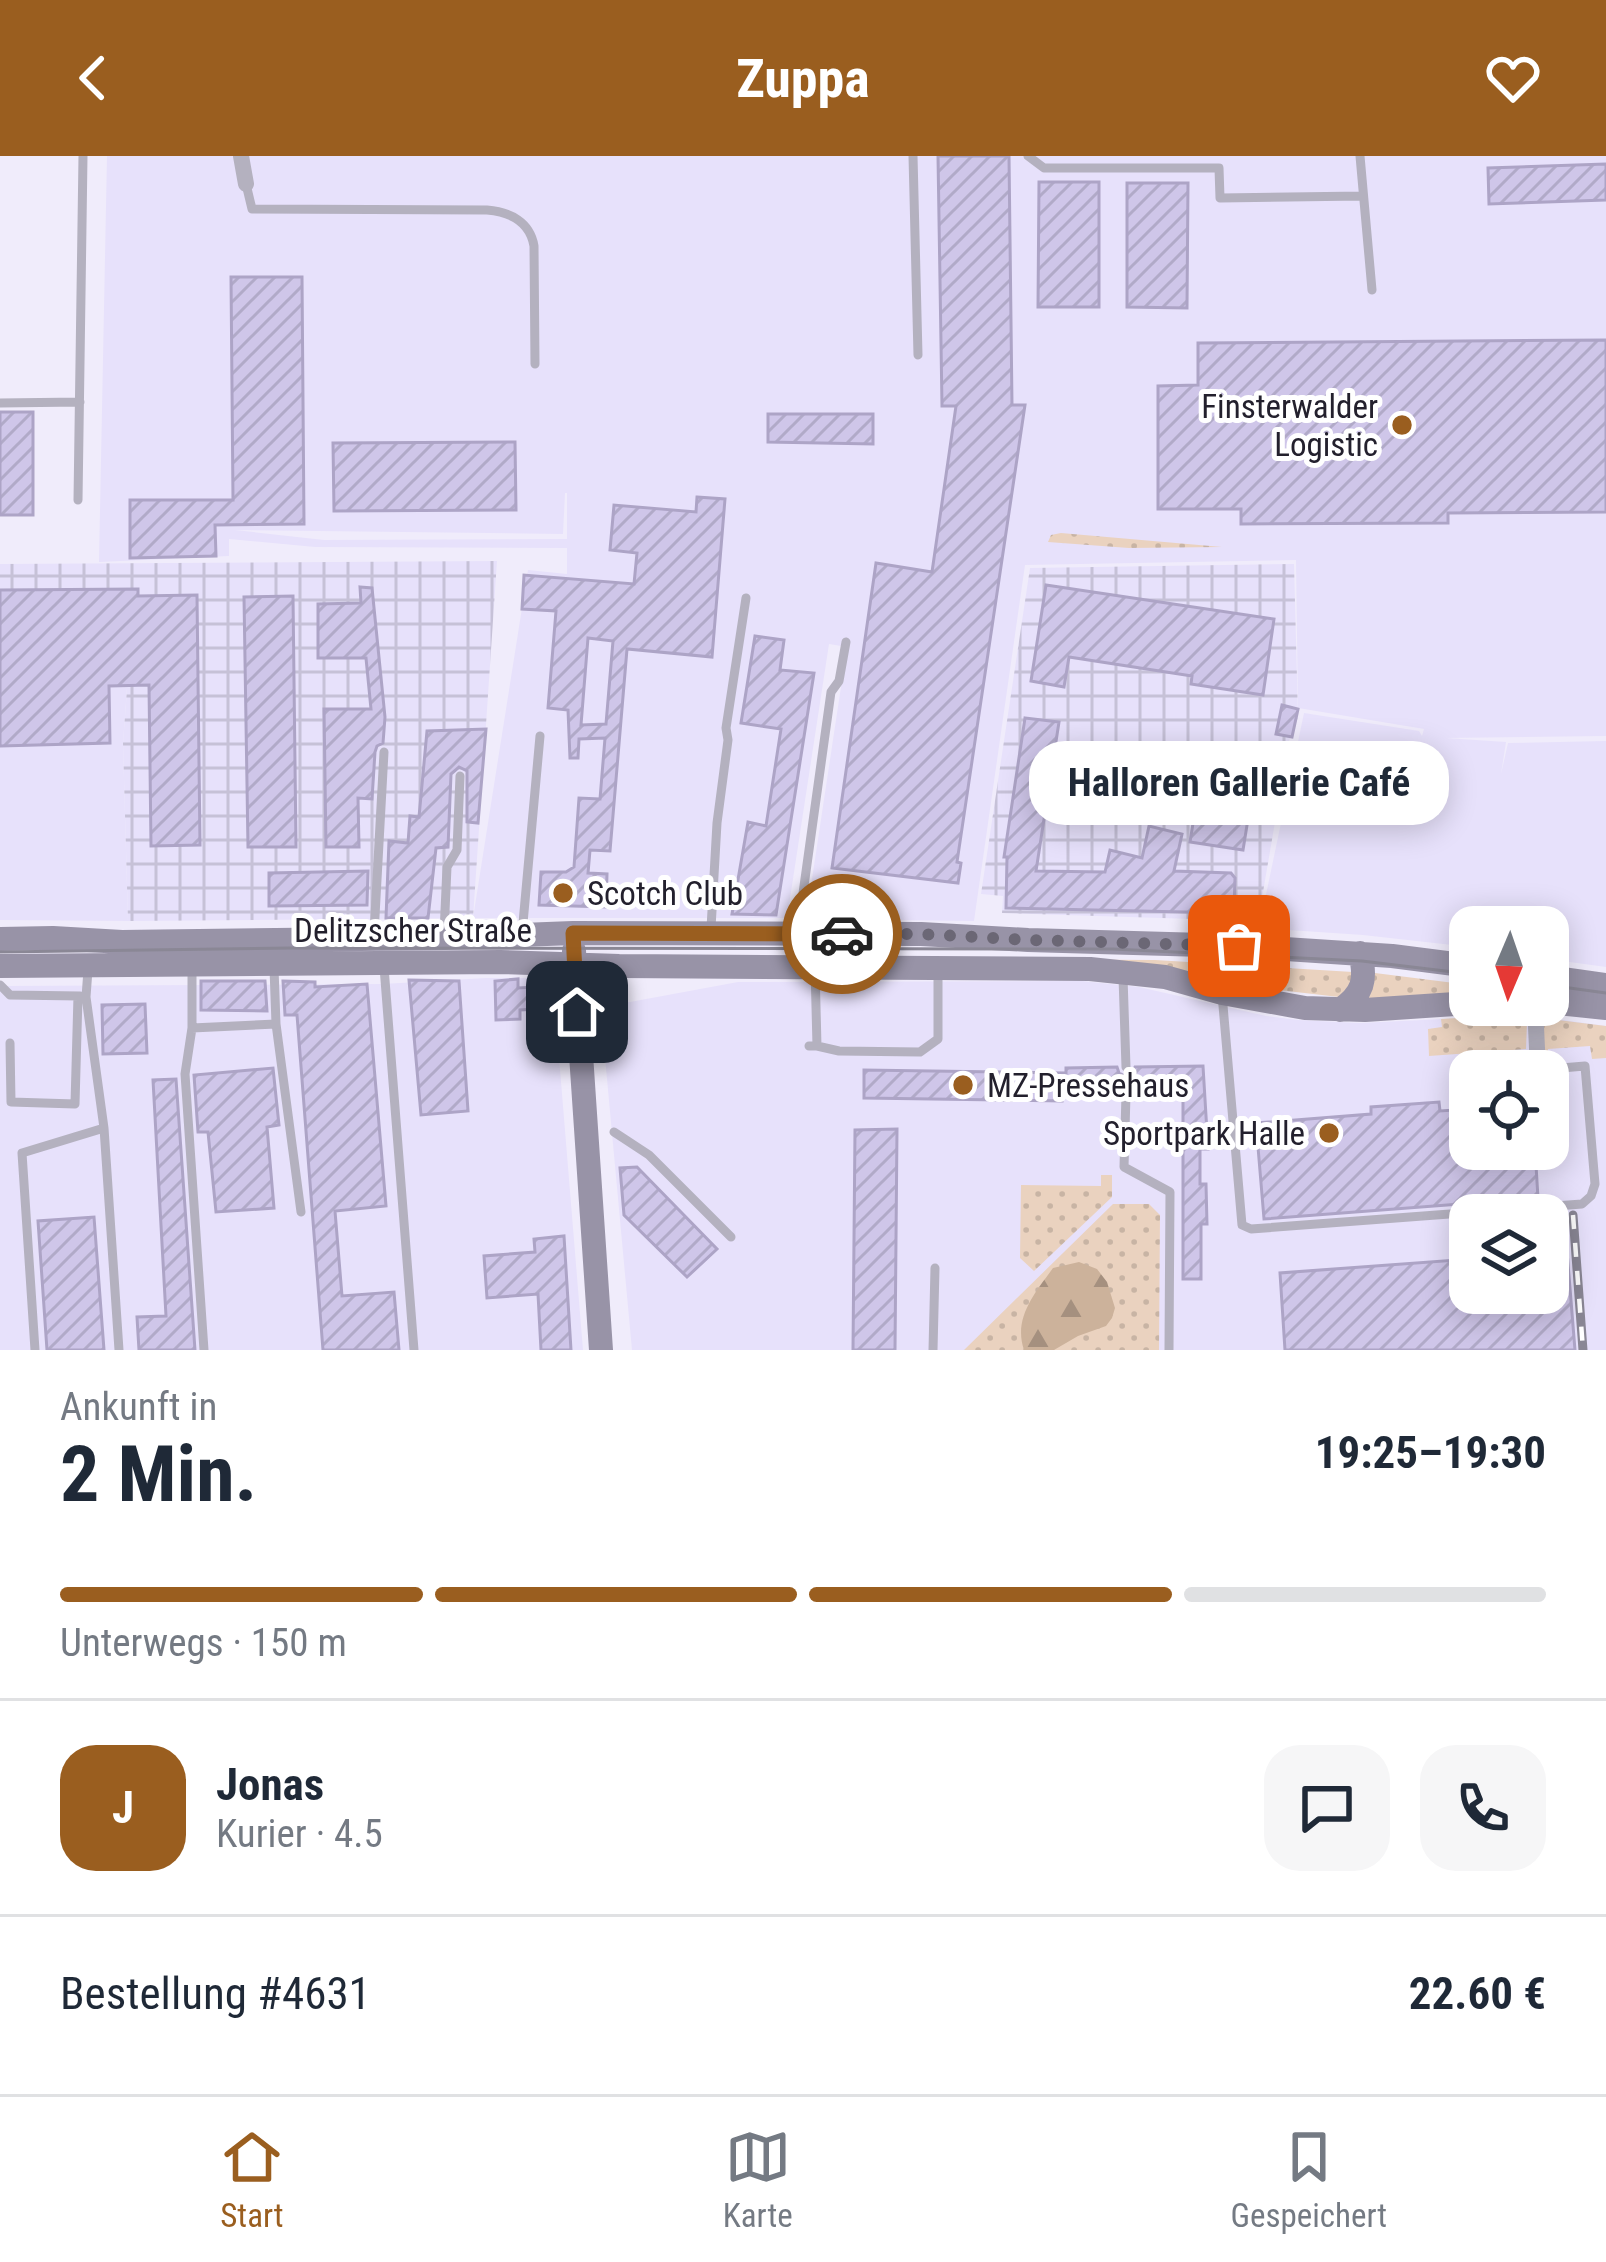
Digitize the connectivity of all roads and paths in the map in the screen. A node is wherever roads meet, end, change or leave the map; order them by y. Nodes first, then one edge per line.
1 (83, 156) edge
2 (241, 156) edge
3 (914, 156) edge
4 (1028, 156) edge
5 (1360, 156) edge
6 (1148, 161) edge
7 (246, 184) joint
8 (1364, 196) junction
9 (1372, 290) dead end
10 (918, 355) dead end
11 (535, 364) dead end
12 (80, 402) junction
13 (0, 403) edge
14 (78, 500) dead end
15 (746, 598) dead end
16 (846, 642) dead end
17 (540, 736) dead end
18 (385, 752) dead end
19 (460, 776) dead end
20 (573, 933) junction
21 (711, 933) junction
22 (522, 934) junction
23 (797, 934) junction
24 (445, 938) junction
25 (0, 939) edge
26 (379, 950) junction
27 (1360, 953) junction
28 (274, 962) junction
29 (191, 963) junction
30 (1449, 963) edge
31 (574, 964) junction
32 (88, 965) junction
33 (0, 966) edge
34 (815, 967) junction
35 (938, 968) junction
36 (1124, 971) junction
37 (1569, 980) edge
38 (0, 985) edge
39 (1606, 985) edge
40 (1222, 993) junction
41 (82, 996) junction
42 (1449, 1004) edge
43 (1569, 1004) edge
44 (1606, 1008) edge
45 (1340, 1010) junction
46 (276, 1024) junction
47 (192, 1028) junction
48 (10, 1043) dead end
49 (1126, 1067) dead end
50 (1569, 1067) edge
51 (1126, 1094) dead end
52 (104, 1128) junction
53 (614, 1132) dead end
54 (301, 1212) dead end
55 (730, 1238) dead end
56 (935, 1268) dead end
57 (35, 1350) edge
58 (118, 1350) edge
59 (204, 1350) edge
60 (414, 1350) edge
61 (601, 1350) edge
62 (933, 1350) edge
63 (1169, 1350) edge

1 - 12 lane
2 - 7 street
3 - 10 lane
4 - 6 lane
5 - 8 lane
6 - 8 lane
7 - 11 lane
8 - 9 lane
12 - 13 lane
12 - 14 lane
15 - 21 lane
16 - 23 lane
17 - 22 lane
18 - 26 lane
19 - 24 lane
20 - 21 main road, Delitzscher Straße
20 - 22 main road, Delitzscher Straße
20 - 31 main road
21 - 23 main road, Delitzscher Straße
22 - 24 main road, Delitzscher Straße
23 - 27 main road, Delitzscher Straße
24 - 26 main road, Delitzscher Straße
25 - 26 main road, Delitzscher Straße
26 - 28 main road, Delitzscher Straße
26 - 31 main road, Delitzscher Straße
26 - 60 lane
27 - 30 main road, Delitzscher Straße
27 - 45 main road
28 - 29 main road, Delitzscher Straße
28 - 46 lane
29 - 32 main road, Delitzscher Straße
29 - 47 lane
31 - 34 main road, Delitzscher Straße
31 - 61 main road
32 - 33 main road, Delitzscher Straße
32 - 41 lane
34 - 35 main road, Delitzscher Straße
34 - 35 lane
35 - 36 main road, Delitzscher Straße
36 - 40 main road, Delitzscher Straße
36 - 49 lane
37 - 39 main road
38 - 41 lane
40 - 45 main road, Delitzscher Straße
40 - 50 lane
41 - 48 lane
41 - 52 lane
42 - 45 main road, Delitzscher Straße
43 - 44 main road
46 - 47 lane
46 - 54 lane
47 - 59 lane
51 - 63 lane
52 - 57 lane
52 - 58 lane
53 - 55 lane
56 - 62 lane

